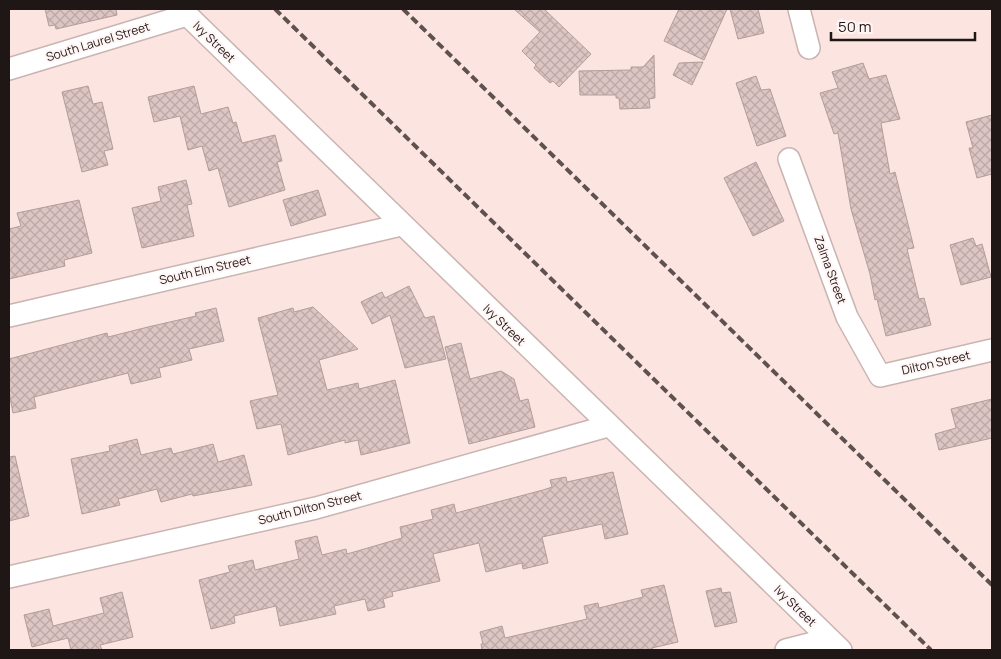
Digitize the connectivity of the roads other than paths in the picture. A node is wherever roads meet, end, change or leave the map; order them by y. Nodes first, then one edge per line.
1 (799, 9) edge
2 (184, 12) edge
3 (809, 48) dead end
4 (9, 69) edge
5 (789, 159) dead end
6 (401, 225) junction
7 (9, 316) edge
8 (992, 350) edge
9 (880, 376) joint
10 (608, 426) junction
11 (9, 576) edge
12 (835, 645) edge
13 (786, 650) edge

1 - 3 street
2 - 4 street, South Laurel Street
2 - 6 street, Ivy Street
5 - 9 street, Zalma Street
6 - 7 street, South Elm Street
6 - 10 street, Ivy Street
8 - 9 street, Dilton Street
10 - 11 street, South Dilton Street
10 - 12 street, Ivy Street
12 - 13 street

